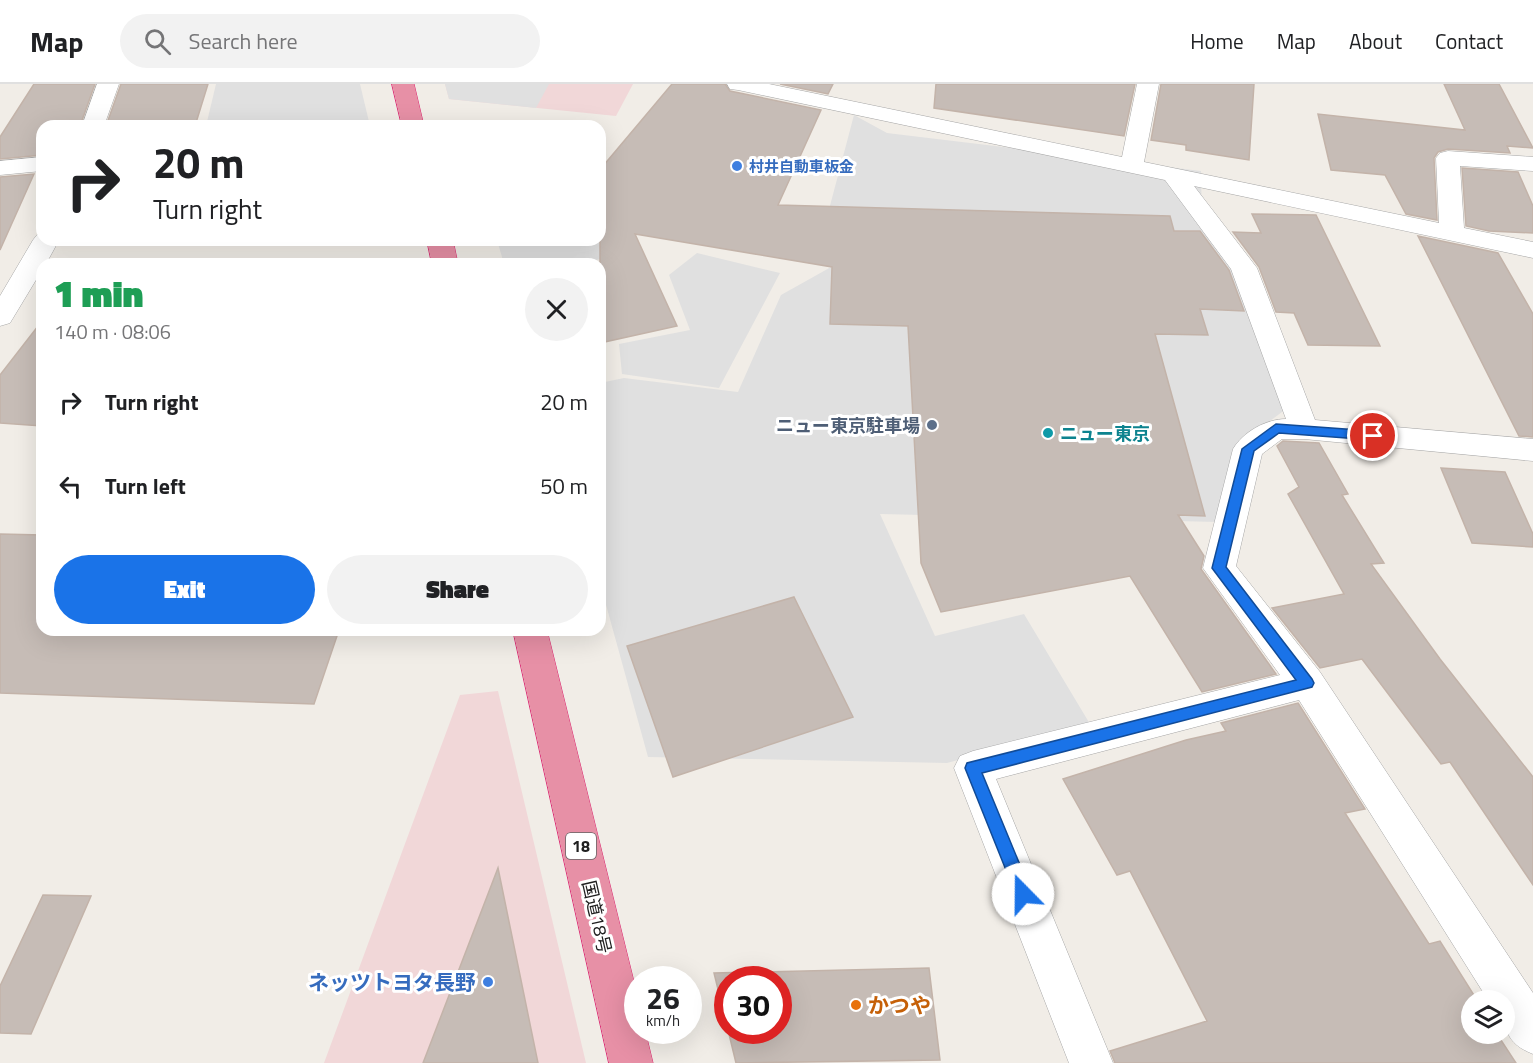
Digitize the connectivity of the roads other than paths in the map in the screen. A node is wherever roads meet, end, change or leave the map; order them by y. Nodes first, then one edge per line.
1 (108, 84) edge
2 (403, 84) edge
3 (1148, 84) edge
4 (754, 86) edge
5 (95, 120) edge
6 (412, 120) edge
7 (1533, 164) edge
8 (36, 165) edge
9 (1132, 166) junction
10 (0, 168) edge
11 (1172, 174) junction
12 (1452, 232) junction
13 (1533, 250) edge
14 (36, 259) edge
15 (0, 318) edge
16 (1305, 429) junction
17 (1533, 450) edge
18 (532, 636) edge
19 (1307, 683) junction
20 (1533, 1032) edge
21 (631, 1063) edge
22 (1091, 1063) edge

1 - 5 street
2 - 6 highway
3 - 9 street
4 - 9 street
7 - 12 street
8 - 10 street
9 - 11 street
11 - 12 street
11 - 16 street
12 - 13 street
14 - 15 street
16 - 17 street
16 - 19 street
18 - 21 highway, 国道18号 / 18
19 - 20 street
19 - 22 street

